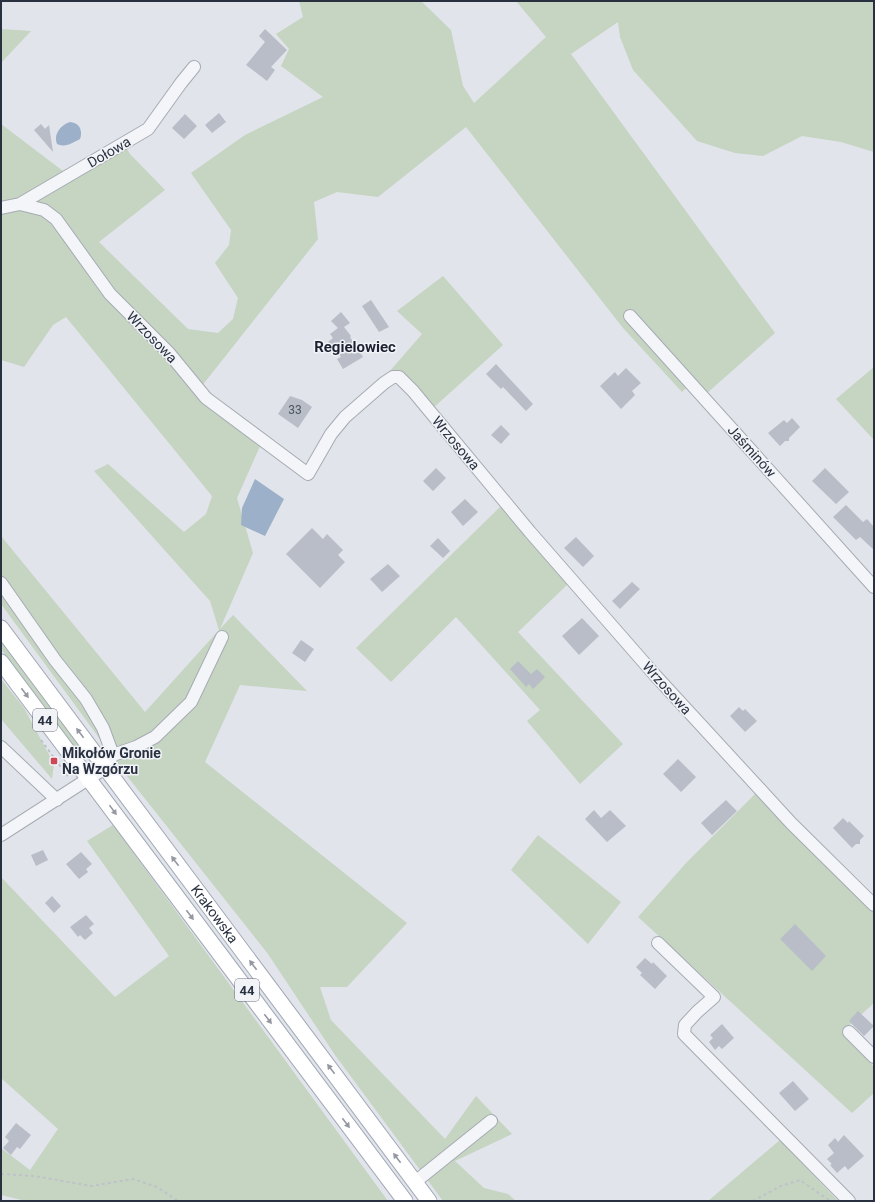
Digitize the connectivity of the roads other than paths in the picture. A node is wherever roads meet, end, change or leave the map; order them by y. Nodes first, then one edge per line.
1 (194, 67) dead end
2 (20, 204) junction
3 (1, 208) edge
4 (630, 316) dead end
5 (1, 582) edge
6 (874, 587) edge
7 (1, 628) edge
8 (222, 637) dead end
9 (1, 662) edge
10 (1, 747) edge
11 (109, 762) junction
12 (89, 779) junction
13 (57, 800) junction
14 (1, 834) edge
15 (874, 905) edge
16 (658, 943) dead end
17 (849, 1032) dead end
18 (874, 1057) edge
19 (491, 1121) dead end
20 (415, 1182) junction
21 (405, 1201) edge
22 (429, 1201) edge
23 (849, 1201) edge

1 - 2 street, Dołowa
2 - 3 street, Dołowa
2 - 15 street, Wrzosowa
4 - 6 street, Jaśminów
5 - 11 street
11 -> 7 main road, Krakowska / 44
8 - 11 street
9 -> 12 main road, Krakowska / 44
10 - 13 street
11 - 12 street
20 -> 11 main road, Krakowska / 44
12 - 13 street
12 -> 21 main road, Krakowska / 44
13 - 14 street
16 - 23 street
17 - 18 street
19 - 20 street
20 - 22 main road, Krakowska / 44

